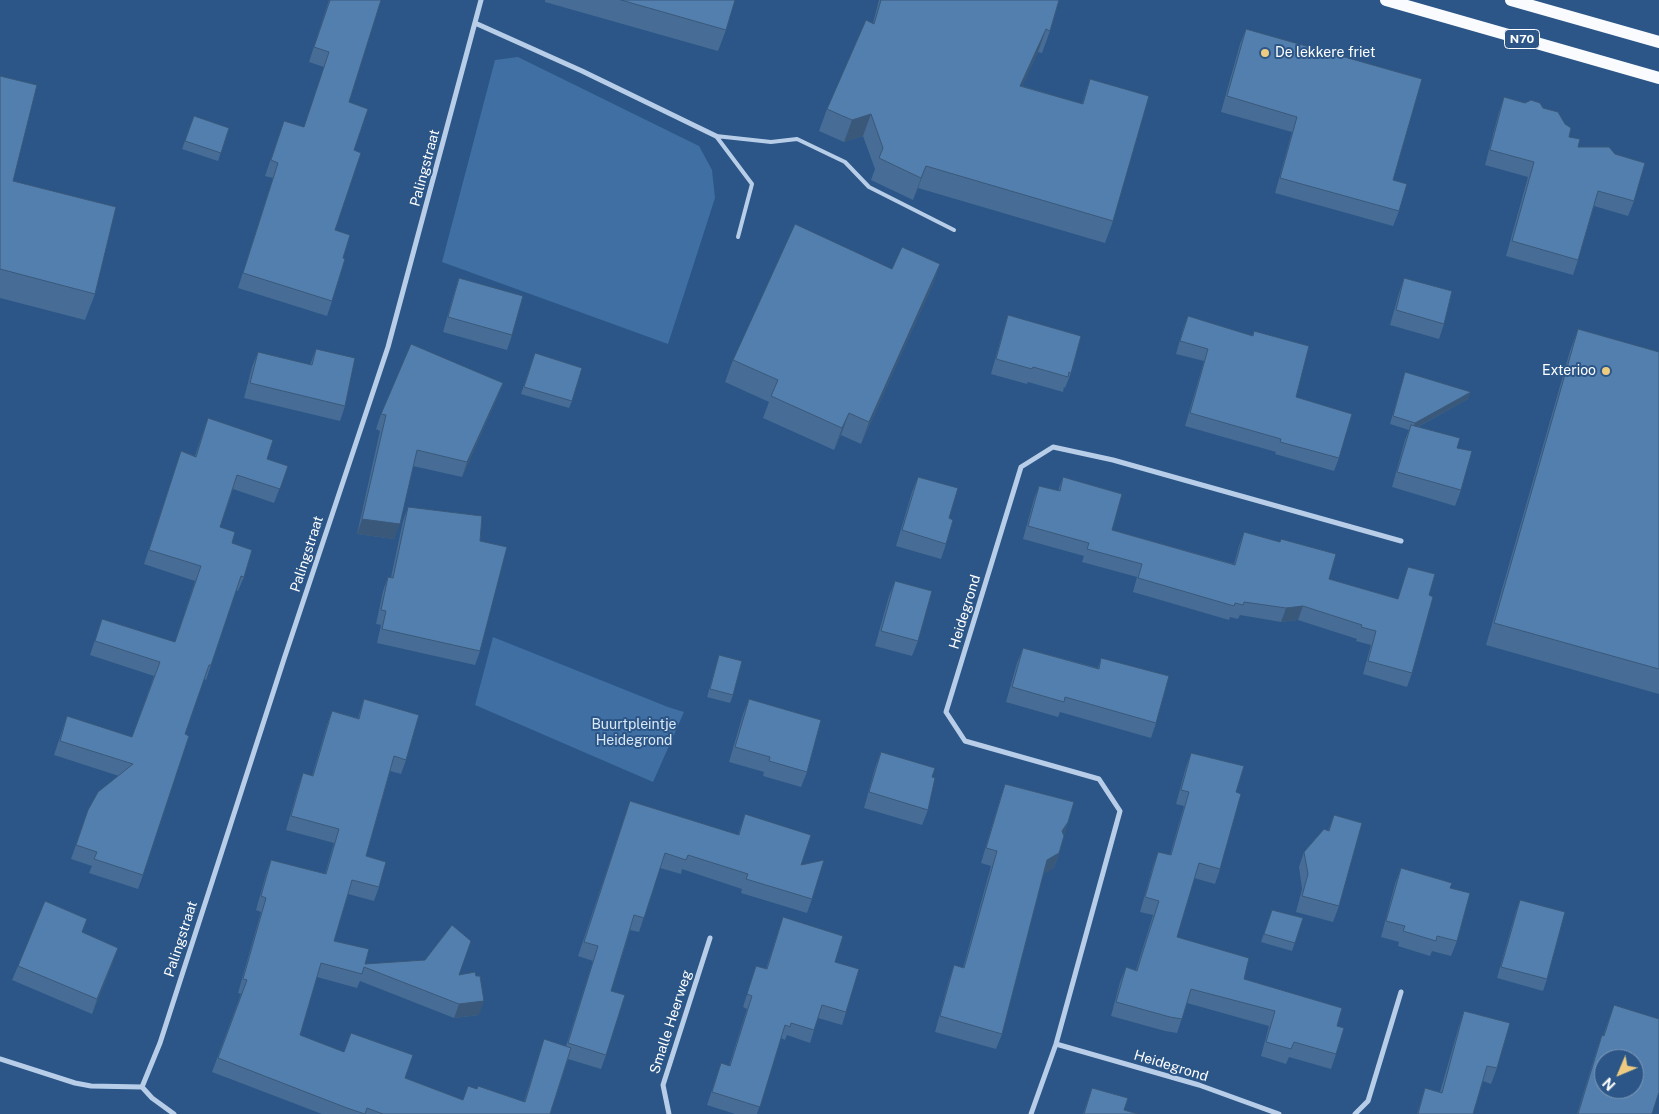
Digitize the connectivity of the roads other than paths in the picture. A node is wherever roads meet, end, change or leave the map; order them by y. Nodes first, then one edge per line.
1 (481, 0) edge
2 (1386, 0) edge
3 (1511, 0) edge
4 (475, 23) junction
5 (1659, 42) edge
6 (1659, 78) edge
7 (716, 136) junction
8 (954, 230) dead end
9 (738, 237) dead end
10 (1401, 541) dead end
11 (710, 938) dead end
12 (1401, 992) dead end
13 (1056, 1044) junction
14 (0, 1059) edge
15 (142, 1087) junction
16 (174, 1114) edge
17 (669, 1114) edge
18 (1031, 1114) edge
19 (1279, 1114) edge
20 (1355, 1114) edge

1 - 4 street, Palingstraat
2 - 6 main road, N70
3 - 5 main road
4 - 7 street
4 - 15 street, Palingstraat
7 - 8 lane
7 - 9 lane
10 - 13 street, Heidegrond
11 - 17 street, Smalle Heerweg
12 - 20 street
13 - 18 street, Heidegrond
13 - 19 street, Heidegrond
14 - 15 street
15 - 16 street

